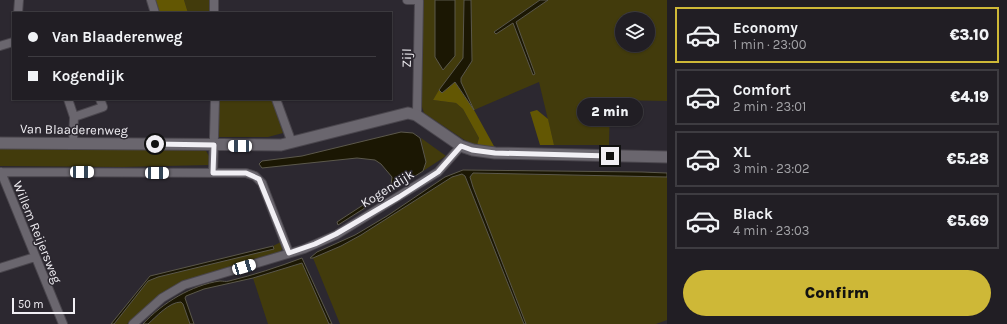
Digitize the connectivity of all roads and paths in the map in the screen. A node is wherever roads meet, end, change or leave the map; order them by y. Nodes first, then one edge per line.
1 (19, 0) edge
2 (151, 0) edge
3 (214, 0) edge
4 (407, 0) edge
5 (419, 0) edge
6 (18, 12) edge
7 (155, 12) edge
8 (214, 12) edge
9 (12, 42) edge
10 (0, 46) edge
11 (68, 100) edge
12 (100, 100) edge
13 (215, 100) edge
14 (276, 100) edge
15 (416, 115) junction
16 (74, 117) junction
17 (0, 142) edge
18 (73, 143) junction
19 (292, 144) junction
20 (214, 145) junction
21 (461, 146) junction
22 (667, 157) edge
23 (0, 172) edge
24 (213, 173) junction
25 (289, 253) junction
26 (35, 257) junction
27 (0, 268) edge
28 (63, 324) edge
29 (133, 324) edge

1 - 6 street
2 - 7 street
3 - 8 street
4 - 5 street, Zijl
5 - 15 street, Zijl
9 - 10 street
11 - 16 street
12 - 16 street
13 - 20 street
14 - 19 street
15 - 19 street, Van Blaaderenweg
15 - 21 street
16 - 18 street
17 - 18 street, Van Blaaderenweg
18 - 20 street, Van Blaaderenweg
19 - 20 street, Van Blaaderenweg
20 - 24 street
21 - 22 street
21 - 25 street, Kogendijk
23 - 24 street
23 - 26 street, Willem Reijersweg
24 - 25 street
25 - 29 street, Kogendijk
26 - 27 street
26 - 28 street, Willem Reijersweg

